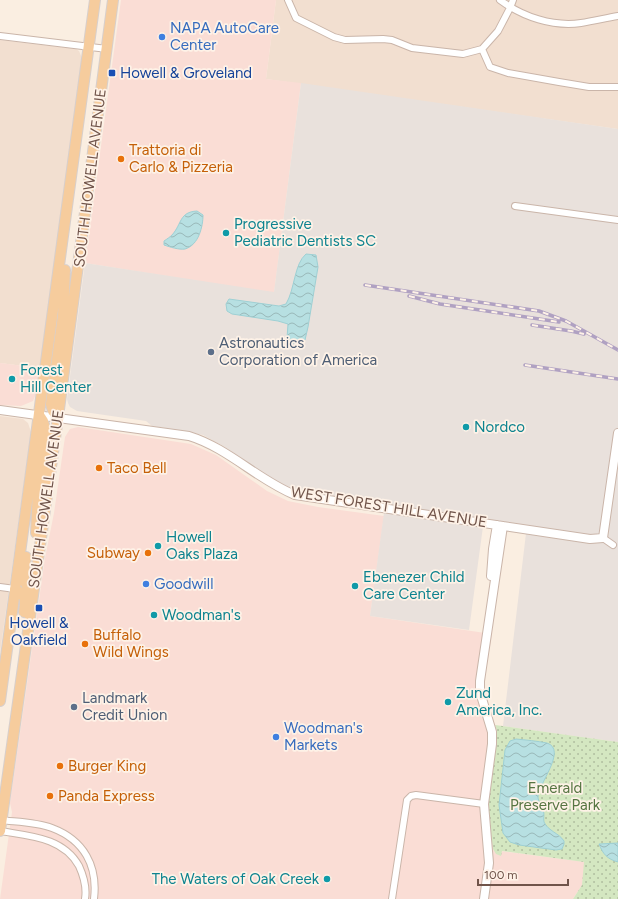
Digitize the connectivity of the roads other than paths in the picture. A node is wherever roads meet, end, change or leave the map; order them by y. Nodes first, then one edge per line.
1 (95, 0) edge
2 (113, 0) edge
3 (288, 0) edge
4 (500, 0) edge
5 (513, 0) edge
6 (510, 8) junction
7 (618, 16) edge
8 (0, 36) edge
9 (88, 47) junction
10 (107, 49) junction
11 (482, 49) junction
12 (618, 87) edge
13 (514, 206) dead end
14 (618, 220) edge
15 (64, 232) junction
16 (0, 410) edge
17 (39, 415) junction
18 (58, 417) junction
19 (618, 433) edge
20 (28, 499) junction
21 (500, 525) junction
22 (603, 538) junction
23 (613, 545) dead end
24 (37, 566) junction
25 (0, 587) edge
26 (15, 588) junction
27 (33, 593) junction
28 (23, 664) junction
29 (0, 702) edge
30 (484, 804) junction
31 (1, 820) edge
32 (0, 831) edge
33 (85, 899) edge
34 (94, 899) edge
35 (392, 899) edge
36 (484, 899) edge

1 - 9 main road, SOUTH HOWELL AVENUE
2 - 10 main road, SOUTH HOWELL AVENUE
3 - 11 street
4 - 6 street
5 - 6 street
6 - 7 street
6 - 11 street
8 - 9 street
9 - 10 street
9 - 15 main road, SOUTH HOWELL AVENUE
10 - 18 main road, SOUTH HOWELL AVENUE
11 - 12 street
13 - 14 street
15 - 17 main road, SOUTH HOWELL AVENUE
15 - 18 main road
16 - 17 street, WEST FOREST HILL AVENUE
17 - 18 street, WEST FOREST HILL AVENUE
17 - 20 main road, SOUTH HOWELL AVENUE
17 - 24 main road
18 - 21 street, WEST FOREST HILL AVENUE
18 - 24 main road, SOUTH HOWELL AVENUE
19 - 22 street
20 - 26 main road, SOUTH HOWELL AVENUE
20 - 27 main road
21 - 22 street, WEST FOREST HILL AVENUE
21 - 30 street
22 - 23 street
24 - 27 main road, SOUTH HOWELL AVENUE
25 - 26 street
26 - 28 main road
26 - 29 main road, SOUTH HOWELL AVENUE
27 - 28 main road, SOUTH HOWELL AVENUE
28 - 31 main road, SOUTH HOWELL AVENUE
30 - 35 street
30 - 36 street
31 - 32 main road, SOUTH HOWELL AVENUE
31 - 34 street
32 - 33 street

